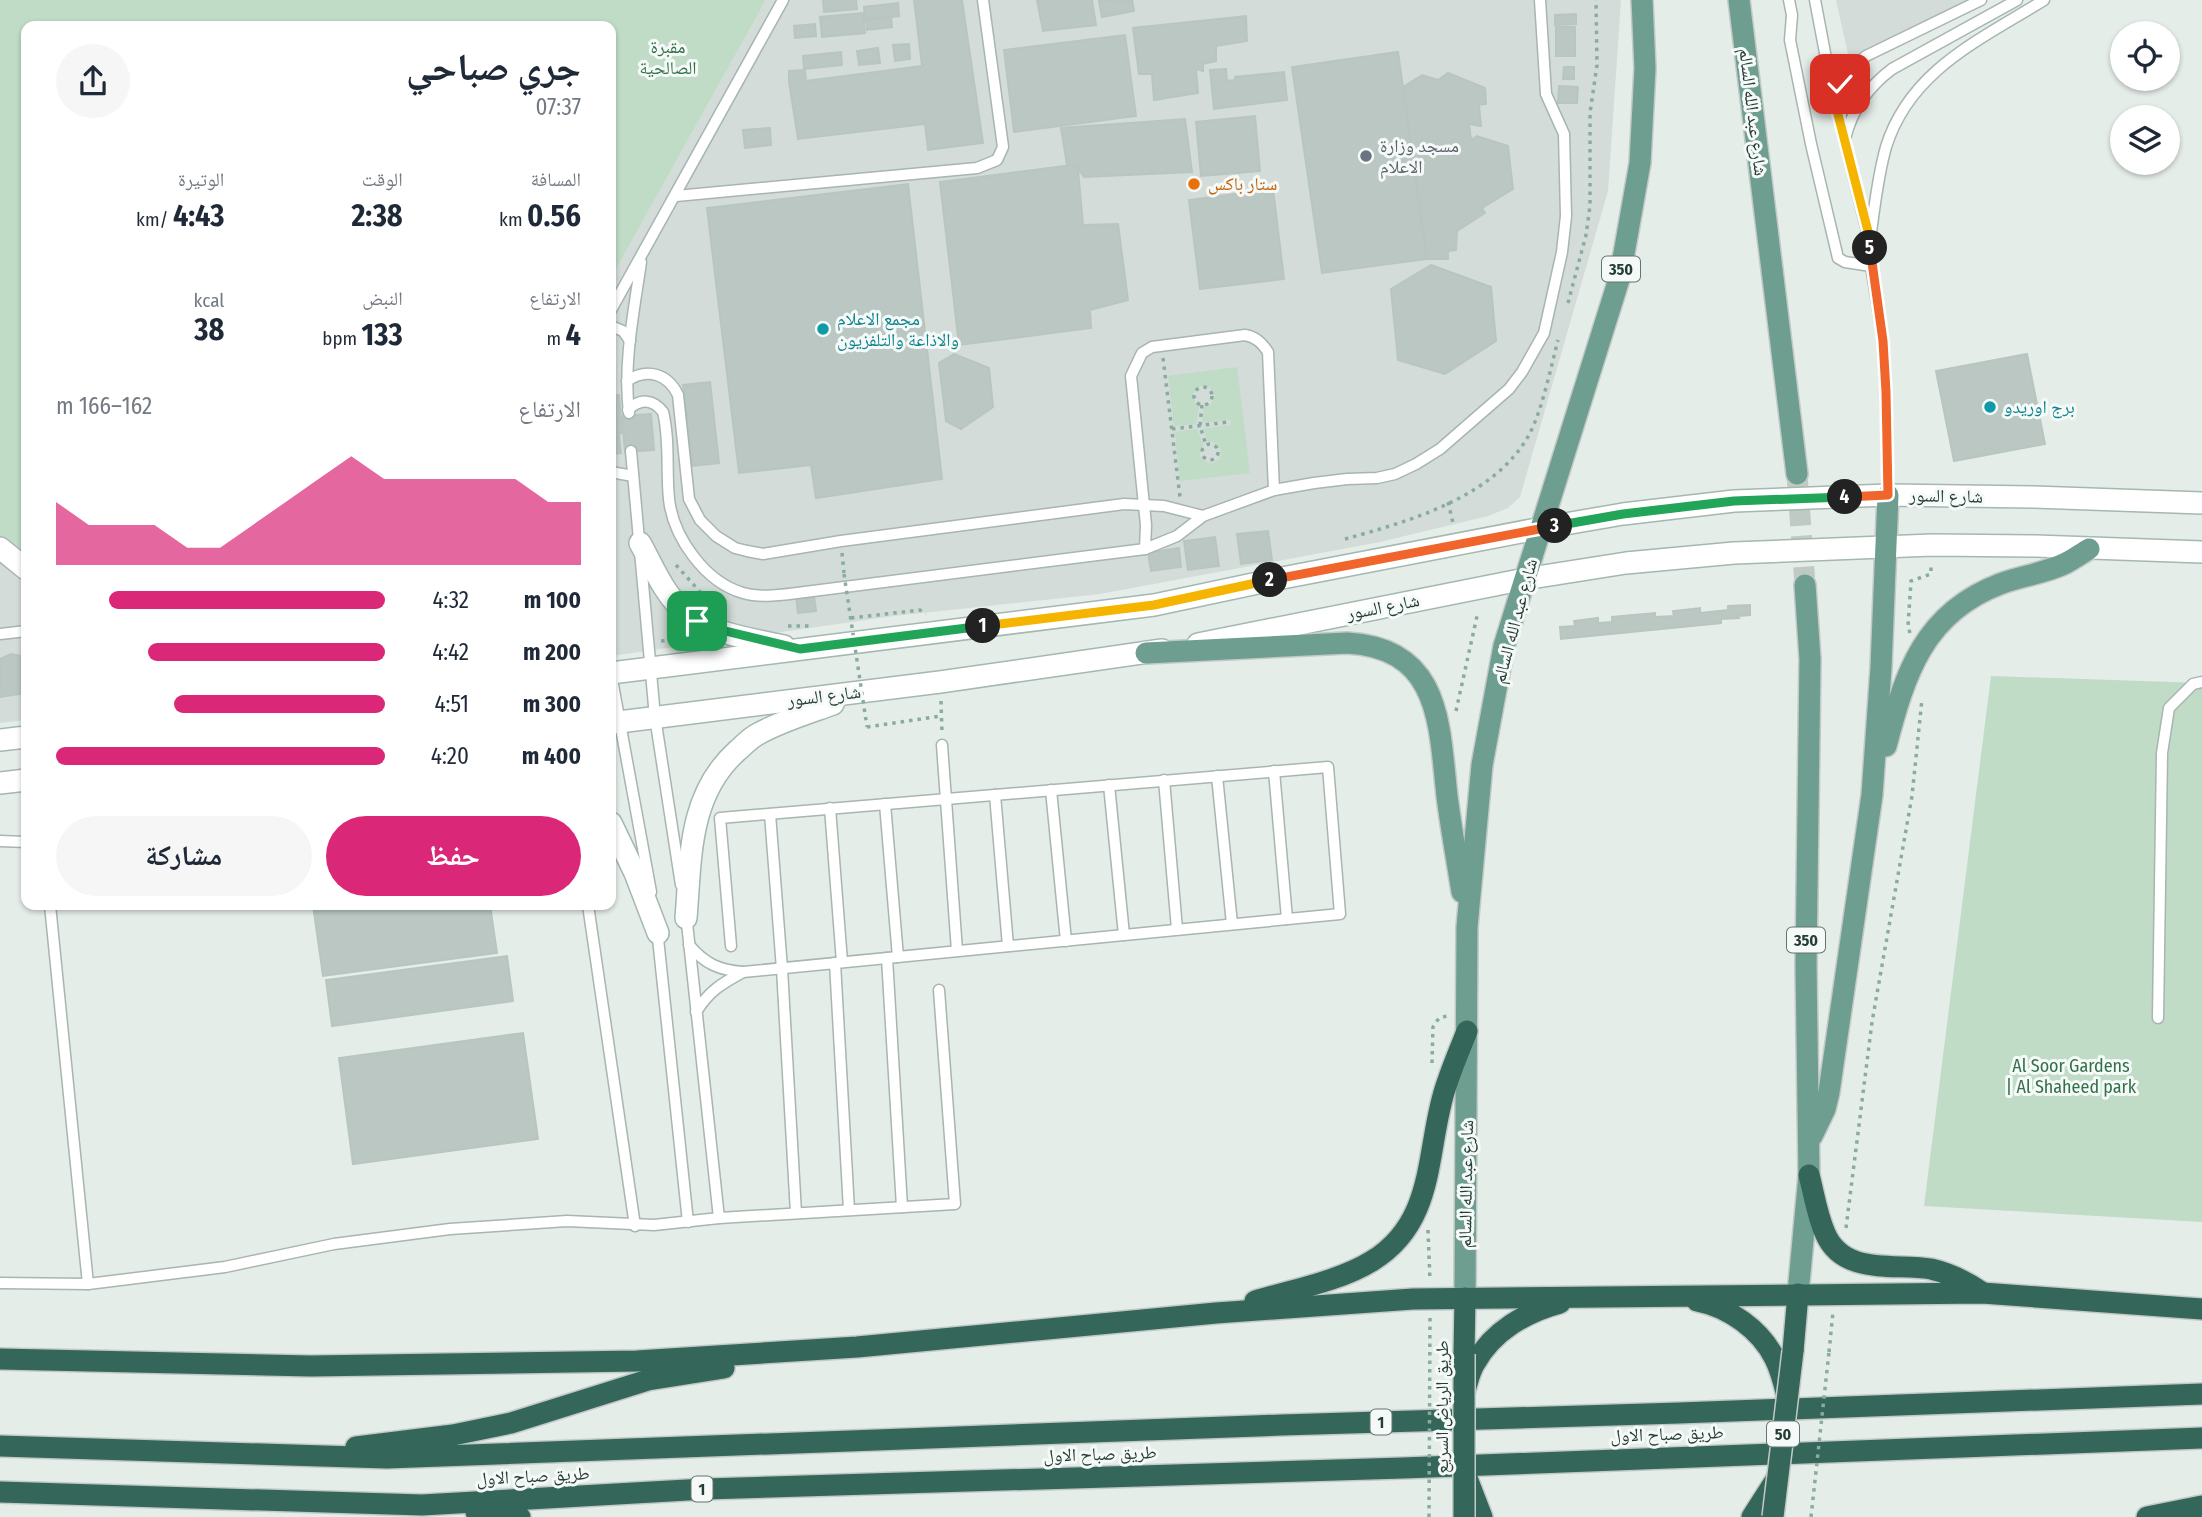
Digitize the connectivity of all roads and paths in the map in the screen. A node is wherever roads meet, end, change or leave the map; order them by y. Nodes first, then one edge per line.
1 (783, 0) edge
2 (983, 0) edge
3 (1539, 0) edge
4 (1642, 0) edge
5 (1740, 0) edge
6 (1789, 0) edge
7 (1815, 0) edge
8 (1981, 0) edge
9 (2017, 0) edge
10 (2043, 0) edge
11 (1833, 95) junction
12 (1844, 142) junction
13 (676, 196) junction
14 (1870, 239) junction
15 (642, 256) junction
16 (1871, 266) junction
17 (616, 301) edge
18 (616, 328) edge
19 (630, 341) junction
20 (1161, 346) junction
21 (627, 382) junction
22 (1202, 405) junction
23 (1229, 422) dead end
24 (1200, 426) junction
25 (1172, 429) junction
26 (1206, 445) junction
27 (631, 452) dead end
28 (616, 473) edge
29 (1797, 474) tunnel mouth
30 (633, 476) junction
31 (1274, 490) junction
32 (1888, 495) junction
33 (1448, 502) dead end
34 (2199, 502) edge
35 (1143, 504) junction
36 (1181, 509) junction
37 (1203, 516) junction
38 (1453, 523) dead end
39 (1542, 528) junction
40 (640, 543) junction
41 (1932, 545) junction
42 (1886, 546) junction
43 (0, 548) edge
44 (841, 549) dead end
45 (1145, 549) junction
46 (2089, 549) junction
47 (2202, 552) edge
48 (674, 563) dead end
49 (21, 565) edge
50 (1525, 579) junction
51 (1805, 585) tunnel mouth
52 (713, 606) dead end
53 (1478, 616) dead end
54 (915, 617) dead end
55 (851, 618) junction
56 (855, 625) dead end
57 (783, 626) dead end
58 (809, 626) dead end
59 (845, 626) dead end
60 (21, 632) edge
61 (0, 634) edge
62 (1911, 636) dead end
63 (800, 649) junction
64 (1146, 653) junction
65 (650, 668) junction
66 (616, 672) edge
67 (2202, 682) edge
68 (873, 690) junction
69 (1922, 697) dead end
70 (1448, 711) dead end
71 (941, 716) dead end
72 (655, 718) junction
73 (616, 722) edge
74 (616, 727) edge
75 (21, 738) edge
76 (0, 740) edge
77 (942, 745) dead end
78 (1274, 771) junction
79 (1217, 776) junction
80 (1164, 780) junction
81 (21, 781) edge
82 (0, 783) edge
83 (1109, 785) junction
84 (1052, 790) junction
85 (995, 795) junction
86 (1872, 795) junction
87 (945, 799) junction
88 (885, 804) junction
89 (830, 808) junction
90 (771, 814) junction
91 (616, 833) edge
92 (0, 841) edge
93 (21, 842) edge
94 (51, 910) edge
95 (589, 910) edge
96 (686, 918) junction
97 (1287, 919) junction
98 (1232, 924) junction
99 (1467, 927) junction
100 (1177, 929) junction
101 (658, 933) junction
102 (1124, 935) junction
103 (1066, 941) junction
104 (689, 945) junction
105 (731, 946) dead end
106 (1008, 946) junction
107 (957, 951) junction
108 (893, 957) junction
109 (838, 963) junction
110 (782, 969) junction
111 (743, 972) junction
112 (939, 990) dead end
113 (696, 1012) junction
114 (2158, 1018) dead end
115 (1467, 1031) junction
116 (1809, 1140) junction
117 (1809, 1175) junction
118 (1420, 1203) junction
119 (902, 1207) junction
120 (849, 1210) junction
121 (796, 1213) junction
122 (719, 1218) junction
123 (688, 1222) junction
124 (635, 1226) junction
125 (1842, 1255) junction
126 (0, 1283) edge
127 (88, 1284) junction
128 (1431, 1287) dead end
129 (1982, 1293) junction
130 (1798, 1294) junction
131 (1835, 1294) junction
132 (1653, 1296) junction
133 (1590, 1297) junction
134 (1465, 1298) junction
135 (2202, 1309) edge
136 (1216, 1313) junction
137 (1430, 1318) dead end
138 (857, 1348) junction
139 (1474, 1352) junction
140 (1784, 1354) junction
141 (0, 1359) edge
142 (2202, 1394) edge
143 (2202, 1438) edge
144 (5, 1446) edge
145 (302, 1455) junction
146 (1464, 1471) junction
147 (1777, 1478) junction
148 (2, 1493) edge
149 (422, 1505) junction
150 (2202, 1506) edge
151 (520, 1517) edge
152 (1429, 1517) edge
153 (1464, 1517) edge
154 (1482, 1517) edge
155 (1752, 1517) edge
156 (1773, 1517) edge
157 (1811, 1517) edge
158 (2147, 1517) edge

1 - 13 lane
2 - 13 lane
3 - 31 lane
4 - 39 main road, شارع عبد الله السالم / 350
5 - 29 main road, شارع عبد الله السالم
6 - 16 lane
7 - 11 lane
8 - 11 lane
9 - 12 lane
10 - 14 lane
11 - 12 lane
12 - 14 lane
13 - 15 lane
14 - 16 lane
15 - 17 lane
15 - 19 lane
16 - 32 lane
18 - 19 lane
19 - 21 lane
20 - 25 path
20 - 31 lane
20 - 35 lane
21 - 35 lane
21 - 45 lane
22 - 22 path
22 - 24 path
23 - 24 path
24 - 25 path
24 - 26 path
25 - 36 path
26 - 26 path
27 - 30 lane
28 - 30 lane
30 - 40 lane
31 - 37 lane
32 - 34 main road, شارع السور
32 - 39 main road, شارع السور
32 - 42 main road
33 - 38 path
35 - 36 lane
35 - 45 lane
36 - 37 lane
37 - 45 lane
39 - 50 main road, شارع عبد الله السالم / 350
39 - 63 main road, شارع السور
40 - 63 main road
40 - 65 lane
41 - 42 main road, شارع السور
41 - 46 main road, شارع السور
41 - 62 path
42 - 50 main road, شارع السور
42 - 86 main road
43 - 49 main road
44 - 55 path, bridge
46 - 47 main road, شارع السور
46 - 86 main road
48 - 52 path
50 - 64 main road, شارع السور
50 - 99 main road, شارع عبد الله السالم / 350
51 - 116 main road, 350
53 - 70 path
54 - 55 path
55 - 71 path, bridge
56 - 59 path
57 - 58 path
60 - 61 lane
63 - 65 main road, شارع السور
64 - 68 main road, شارع السور
64 - 99 main road
65 - 66 main road, شارع السور
65 - 72 lane
67 - 114 lane
68 - 72 main road, شارع السور
68 - 96 main road
69 - 125 path
72 - 73 main road, شارع السور
72 - 96 lane
74 - 101 lane
75 - 76 main road
77 - 87 lane
78 - 79 lane
78 - 97 lane
78 - 97 lane
79 - 80 lane
79 - 98 lane
80 - 83 lane
80 - 100 lane
81 - 82 main road
83 - 84 lane
83 - 102 lane
84 - 85 lane
84 - 103 lane
85 - 87 lane
85 - 106 lane
86 - 116 main road
87 - 88 lane
87 - 107 lane
88 - 89 lane
88 - 108 lane
89 - 90 lane
89 - 109 lane
90 - 105 lane
90 - 110 lane
91 - 101 main road
92 - 93 lane
94 - 127 lane
95 - 124 lane
96 - 104 lane
97 - 98 lane
98 - 100 lane
99 - 115 main road, شارع عبد الله السالم / 350
100 - 102 lane
101 - 123 lane
102 - 103 lane
103 - 106 lane
104 - 111 lane
104 - 113 lane
106 - 107 lane
107 - 108 lane
108 - 109 lane
108 - 119 lane
109 - 110 lane
109 - 120 lane
110 - 111 lane
110 - 121 lane
111 - 113 lane
112 - 119 lane
113 - 122 lane
115 - 118 highway
115 - 134 main road, شارع عبد الله السالم / 350
116 - 117 main road, 350
117 - 125 highway
117 - 130 main road, 350
118 - 128 path
118 - 136 highway
119 - 120 lane
120 - 121 lane
121 - 122 lane
122 - 123 lane
123 - 124 lane
124 - 127 lane
125 - 129 highway
126 - 127 lane
129 - 131 highway
129 - 135 highway
130 - 131 highway
130 - 132 highway
130 - 140 highway, 350
131 - 157 path, bridge
132 - 133 highway
132 - 140 highway
133 - 134 highway
133 - 139 highway
134 - 136 highway
134 - 139 highway, طريق الرياض السريع / 350
136 - 138 highway
137 - 152 path, bridge
138 - 141 highway
138 - 145 highway
139 - 146 highway, طريق الرياض السريع, bridge
140 - 147 highway, 50, bridge
142 - 145 highway, طريق صباح الاول / 1
143 - 149 highway, طريق صباح الاول / 1
144 - 145 highway, طريق صباح الاول / 1
146 - 153 highway, طريق الرياض السريع, bridge
146 - 154 highway
147 - 155 highway
147 - 156 highway, 50, bridge
148 - 149 highway, طريق صباح الاول / 1
149 - 151 highway
150 - 158 highway

